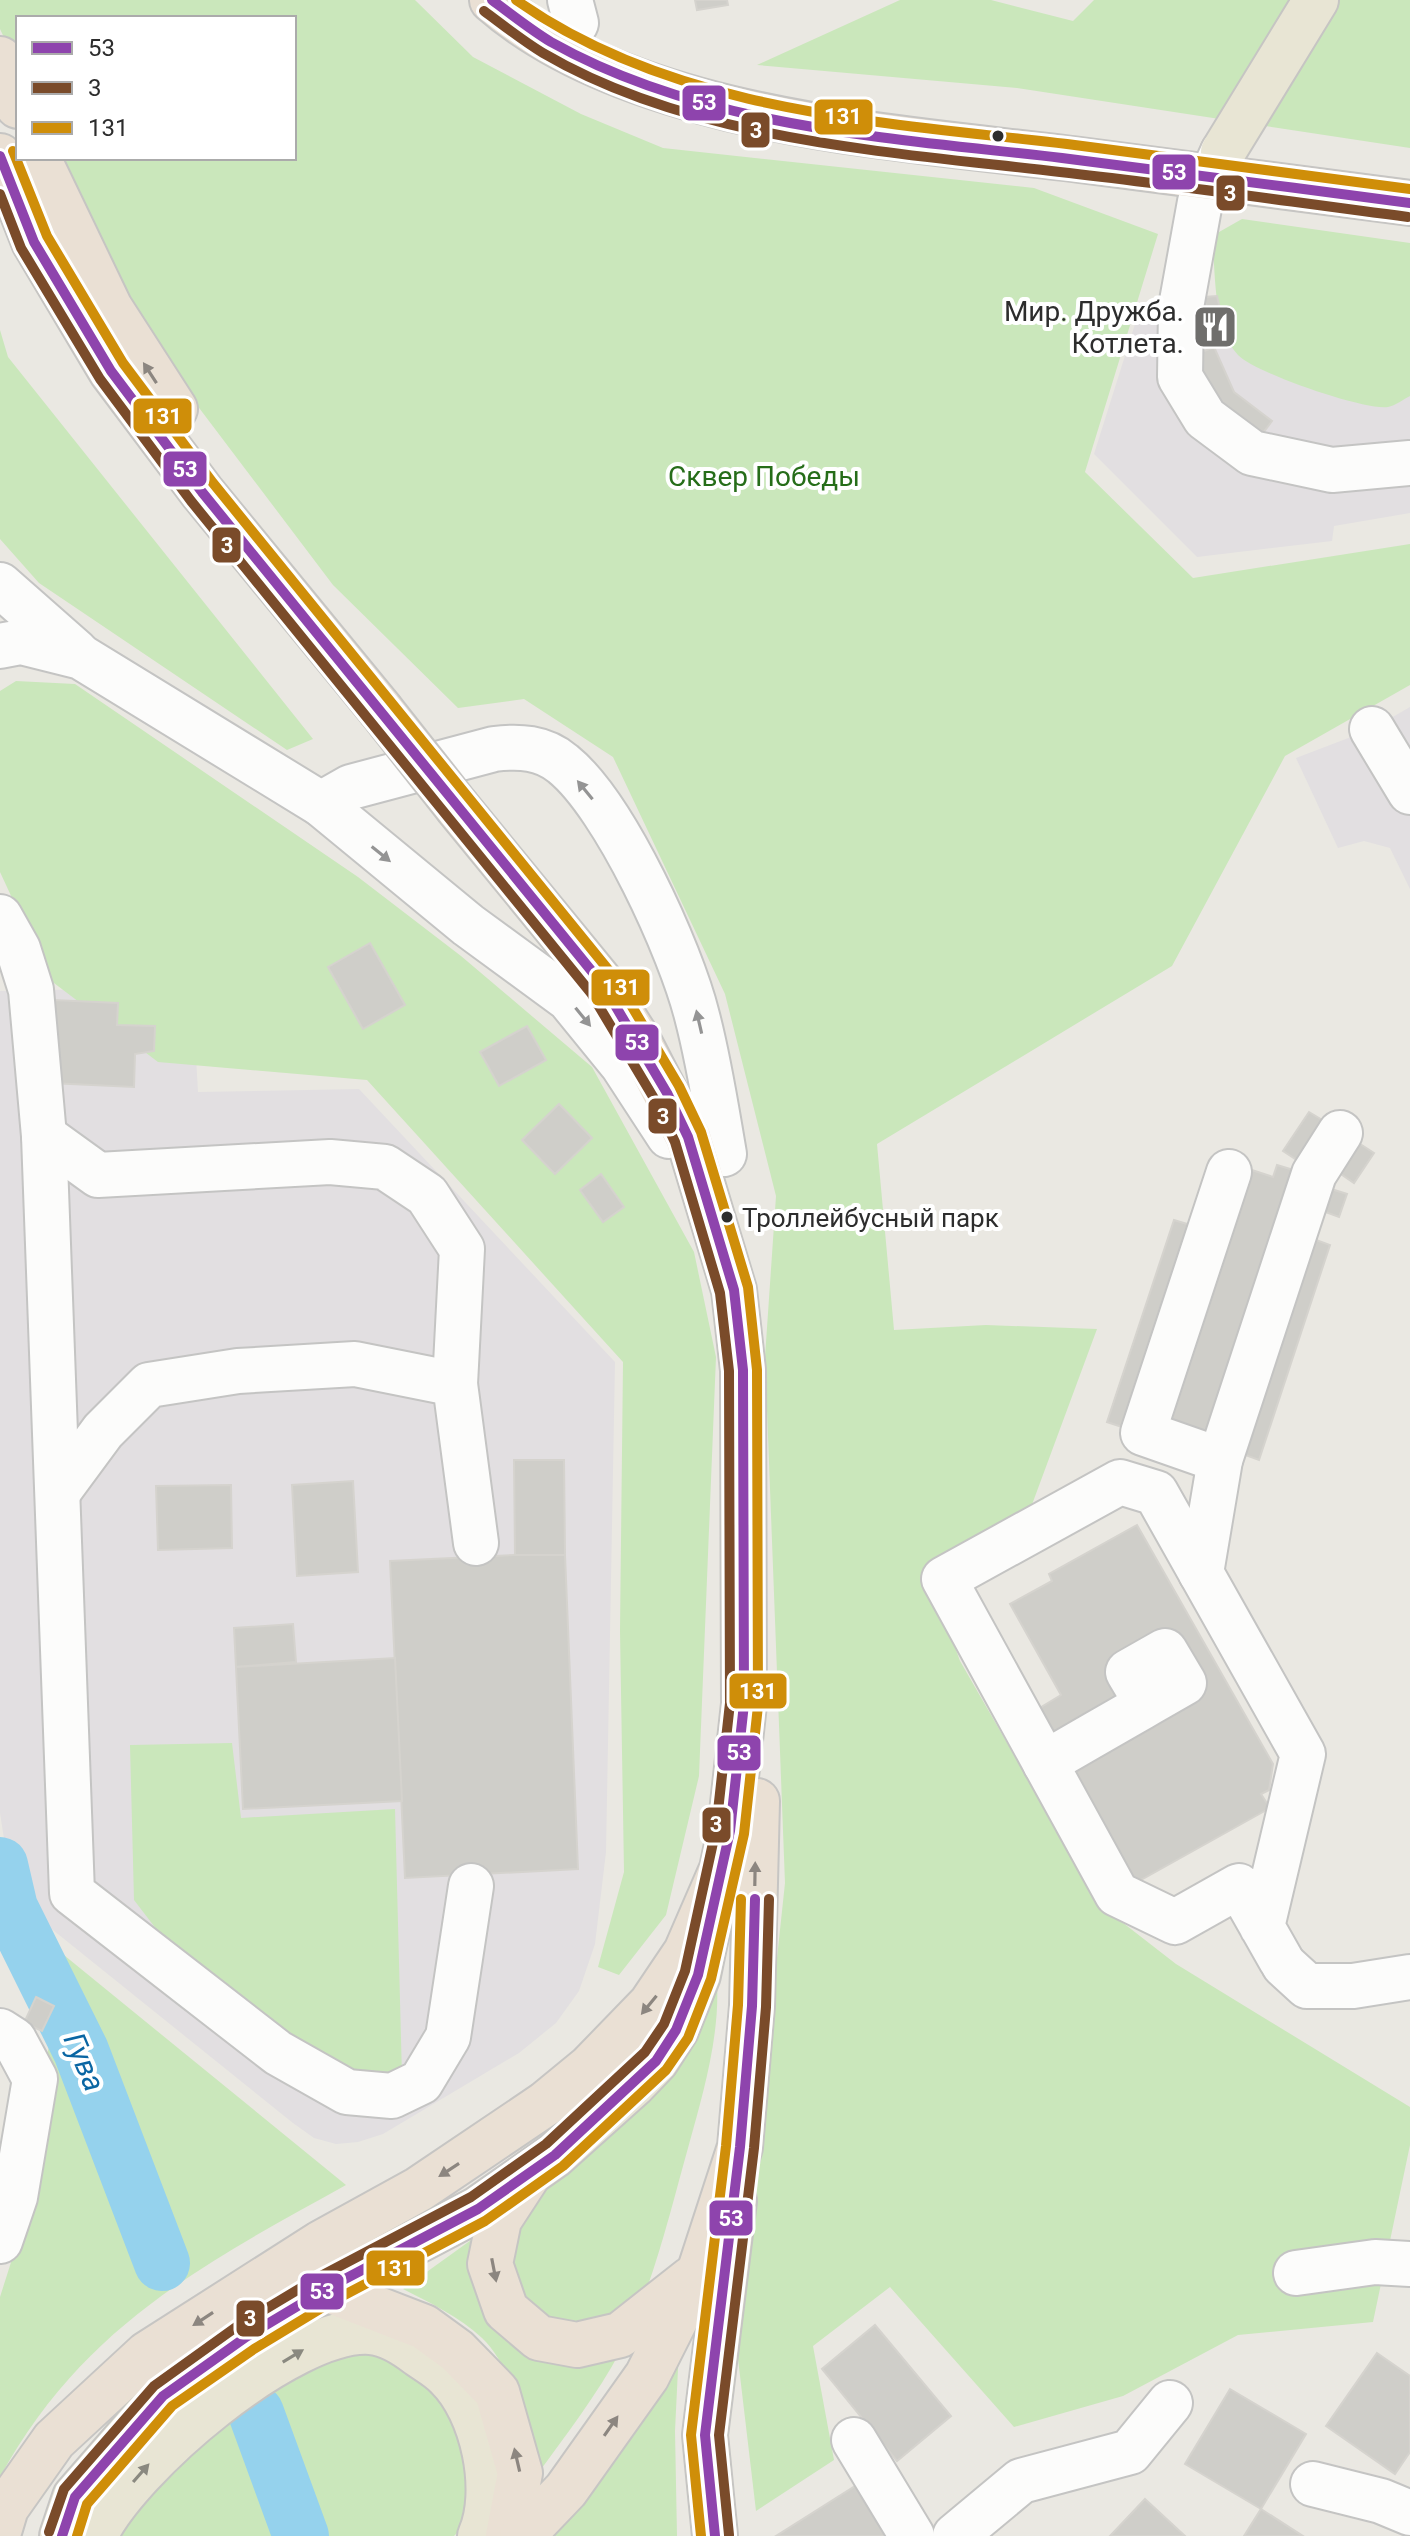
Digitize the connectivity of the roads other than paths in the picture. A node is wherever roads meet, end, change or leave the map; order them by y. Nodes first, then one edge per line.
1 (492, 0) edge
2 (534, 0) edge
3 (1316, 0) edge
4 (573, 12) edge
5 (0, 59) edge
6 (16, 101) edge
7 (0, 156) edge
8 (39, 160) edge
9 (1410, 176) edge
10 (1211, 177) junction
11 (1410, 203) edge
12 (1410, 463) edge
13 (0, 585) edge
14 (0, 646) edge
15 (81, 657) junction
16 (392, 704) junction
17 (1372, 729) dead end
18 (1410, 792) edge
19 (468, 799) junction
20 (321, 804) junction
21 (0, 917) edge
22 (1340, 1133) dead end
23 (44, 1136) junction
24 (724, 1154) junction
25 (1229, 1172) dead end
26 (715, 1221) junction
27 (455, 1384) junction
28 (1143, 1444) dead end
29 (1220, 1460) junction
30 (1132, 1486) junction
31 (58, 1492) junction
32 (476, 1543) dead end
33 (1201, 1573) junction
34 (1147, 1704) dead end
35 (1045, 1763) junction
36 (1277, 1864) junction
37 (471, 1886) dead end
38 (1239, 1886) junction
39 (716, 1890) junction
40 (1276, 1950) junction
41 (1410, 1977) edge
42 (0, 2031) edge
43 (740, 2147) junction
44 (529, 2174) junction
45 (0, 2241) edge
46 (1410, 2264) edge
47 (699, 2273) junction
48 (1296, 2273) dead end
49 (326, 2289) junction
50 (1170, 2403) dead end
51 (854, 2440) dead end
52 (1313, 2484) dead end
53 (1410, 2513) edge
54 (0, 2528) edge
55 (62, 2536) edge
56 (95, 2536) edge
57 (480, 2536) edge
58 (508, 2536) edge
59 (522, 2536) edge
60 (715, 2536) edge
61 (912, 2536) edge
62 (955, 2536) edge

1 - 10 highway
2 - 4 highway
3 - 10 main road
4 - 10 highway
5 - 6 highway
7 - 16 highway
16 -> 8 highway
9 - 10 highway
10 - 11 highway
10 - 12 street
13 - 15 street
14 - 15 street
15 - 20 street
16 - 19 highway
17 - 18 street
19 - 24 highway
19 - 26 highway
24 -> 20 street
20 -> 26 street
21 - 23 street
22 - 29 street
23 - 27 street
23 - 31 street
43 -> 24 highway
25 - 29 street
26 - 39 highway
27 - 31 street
27 - 32 street
28 - 30 street
29 - 33 street
30 - 33 street
30 - 35 street
31 - 37 street
33 - 36 street
34 - 35 street
35 - 38 street
36 - 38 street
36 - 40 street
38 - 40 street
39 - 44 main road
39 -> 54 highway
40 - 41 street
42 - 45 street
43 - 47 highway
43 - 60 main road
44 -> 47 highway
44 - 49 main road
46 - 48 street
59 -> 47 highway
49 - 55 main road
58 -> 49 highway
50 - 62 street
51 - 61 street
52 - 53 street
56 -> 57 main road

